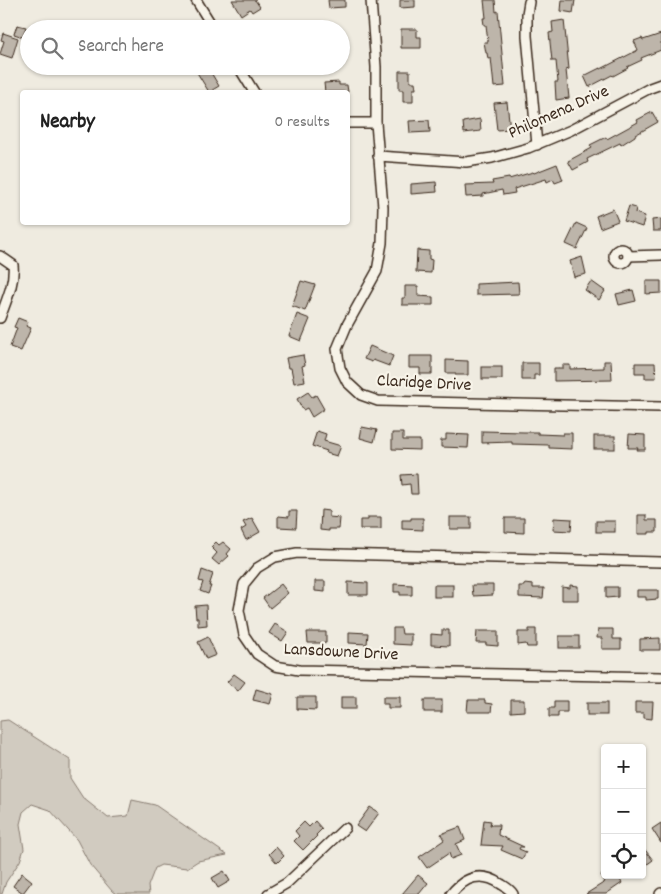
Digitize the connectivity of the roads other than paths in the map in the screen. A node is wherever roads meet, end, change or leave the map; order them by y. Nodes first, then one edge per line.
1 (196, 0) edge
2 (371, 0) edge
3 (530, 1) edge
4 (208, 20) edge
5 (244, 75) edge
6 (661, 84) edge
7 (253, 90) edge
8 (350, 123) edge
9 (376, 123) junction
10 (537, 145) junction
11 (378, 156) junction
12 (661, 255) edge
13 (0, 256) edge
14 (628, 256) dead end
15 (0, 318) edge
16 (661, 407) edge
17 (661, 562) edge
18 (661, 677) edge
19 (345, 828) dead end
20 (268, 894) edge
21 (450, 894) edge
22 (513, 894) edge

1 - 4 street
2 - 9 street, Claridge Drive
3 - 10 street
5 - 7 street
6 - 10 street, Philomena Drive
8 - 9 street
9 - 11 street, Claridge Drive
10 - 11 street, Philomena Drive
11 - 16 street, Claridge Drive
12 - 14 street
13 - 15 street
17 - 18 street, Lansdowne Drive
19 - 20 street
21 - 22 street

